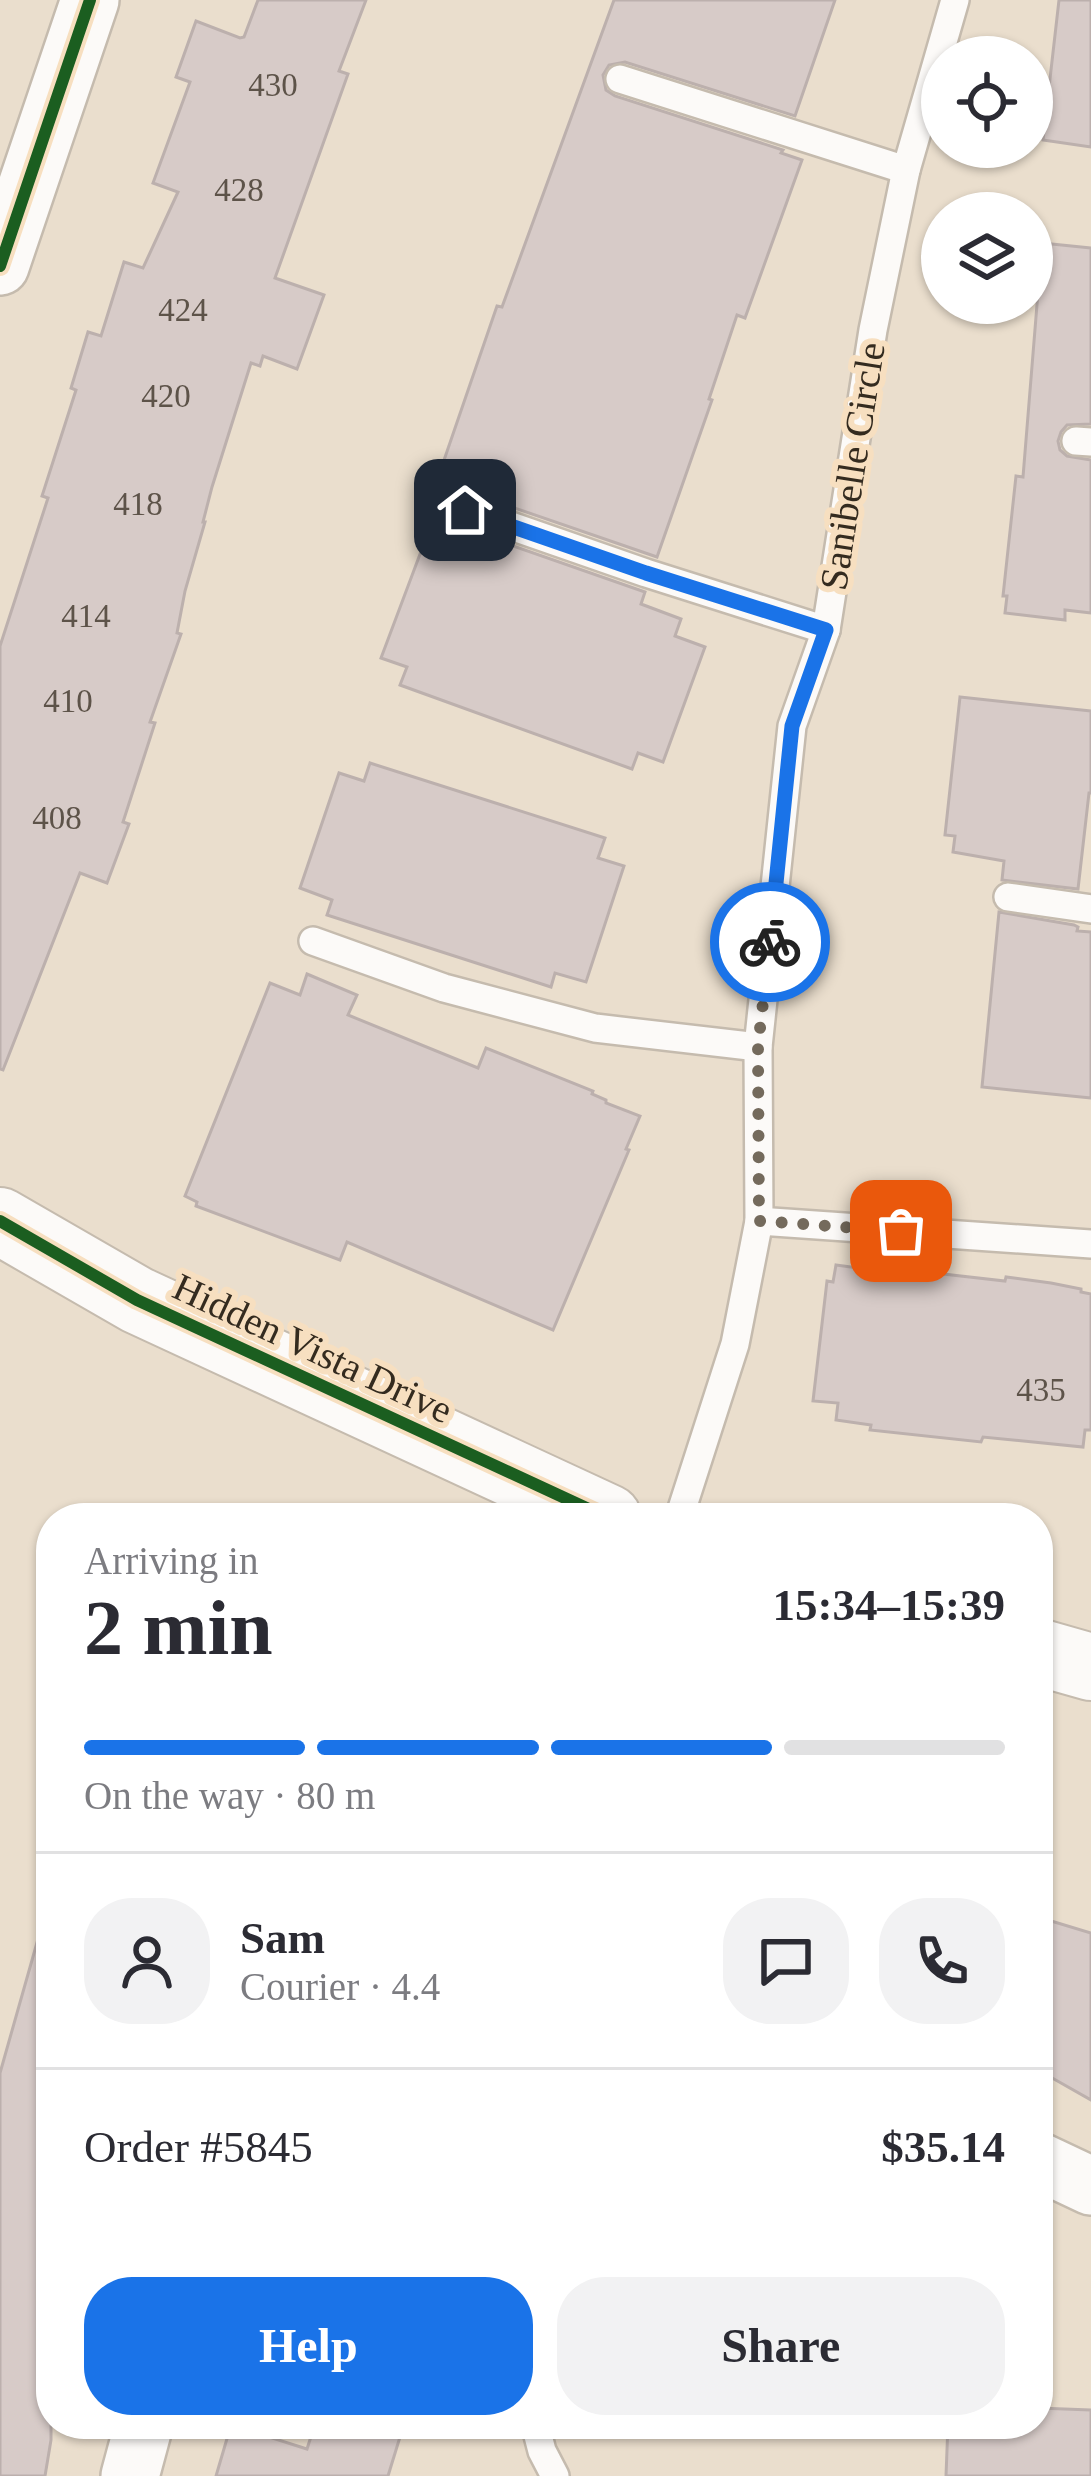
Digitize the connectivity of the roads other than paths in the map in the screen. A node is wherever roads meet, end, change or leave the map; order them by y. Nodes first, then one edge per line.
1 (90, 0) edge
2 (955, 0) edge
3 (620, 80) dead end
4 (906, 170) junction
5 (0, 266) edge
6 (465, 510) dead end
7 (826, 630) junction
8 (1008, 897) dead end
9 (1091, 909) edge
10 (313, 941) dead end
11 (758, 1046) junction
12 (0, 1221) edge
13 (759, 1221) junction
14 (1091, 1244) edge
15 (576, 1503) edge
16 (684, 1503) edge
17 (1053, 1656) edge
18 (1091, 1667) edge
19 (1053, 2168) edge
20 (1091, 2186) edge
21 (140, 2439) edge
22 (539, 2439) edge
23 (130, 2476) edge
24 (555, 2476) edge

1 - 5 street
2 - 4 lane, Sanibelle Circle
3 - 4 lane
4 - 7 lane, Sanibelle Circle
6 - 7 lane
7 - 11 lane, Sanibelle Circle
8 - 9 lane
10 - 11 lane
11 - 13 lane, Sanibelle Circle
12 - 15 street, Hidden Vista Drive
13 - 14 lane
13 - 16 lane, Sanibelle Circle
17 - 18 street
19 - 20 street
21 - 23 street
22 - 24 lane

